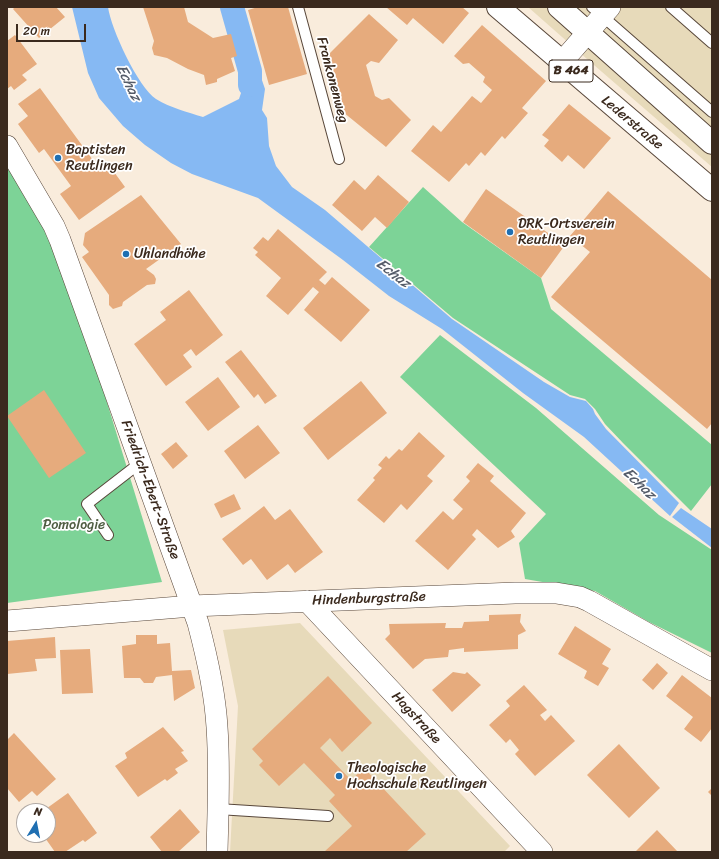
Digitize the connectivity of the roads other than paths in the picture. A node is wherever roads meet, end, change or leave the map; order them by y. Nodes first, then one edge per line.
1 (298, 7) edge
2 (498, 7) edge
3 (559, 7) edge
4 (670, 7) edge
5 (602, 10) edge
6 (588, 34) junction
7 (712, 43) edge
8 (561, 63) junction
9 (712, 112) edge
10 (712, 143) edge
11 (7, 146) edge
12 (340, 159) dead end
13 (709, 181) edge
14 (140, 462) junction
15 (108, 535) dead end
16 (307, 601) junction
17 (192, 606) junction
18 (7, 621) edge
19 (712, 670) edge
20 (218, 809) junction
21 (328, 816) dead end
22 (217, 852) edge
23 (542, 852) edge

1 - 12 lane, Frankonenweg
2 - 8 main road, Lederstraße / B 464
3 - 6 main road, B 464
4 - 7 lane
5 - 6 street
5 - 9 lane
6 - 8 street
6 - 10 main road, B 464
8 - 13 main road, Lederstraße / B 464
11 - 14 street, Friedrich-Ebert-Straße
14 - 15 lane
14 - 17 street, Friedrich-Ebert-Straße
16 - 17 street, Hindenburgstraße
16 - 19 street, Hindenburgstraße
16 - 23 street, Hagstraße
17 - 18 street, Hindenburgstraße
17 - 20 street, Friedrich-Ebert-Straße
20 - 21 lane
20 - 22 street, Friedrich-Ebert-Straße

